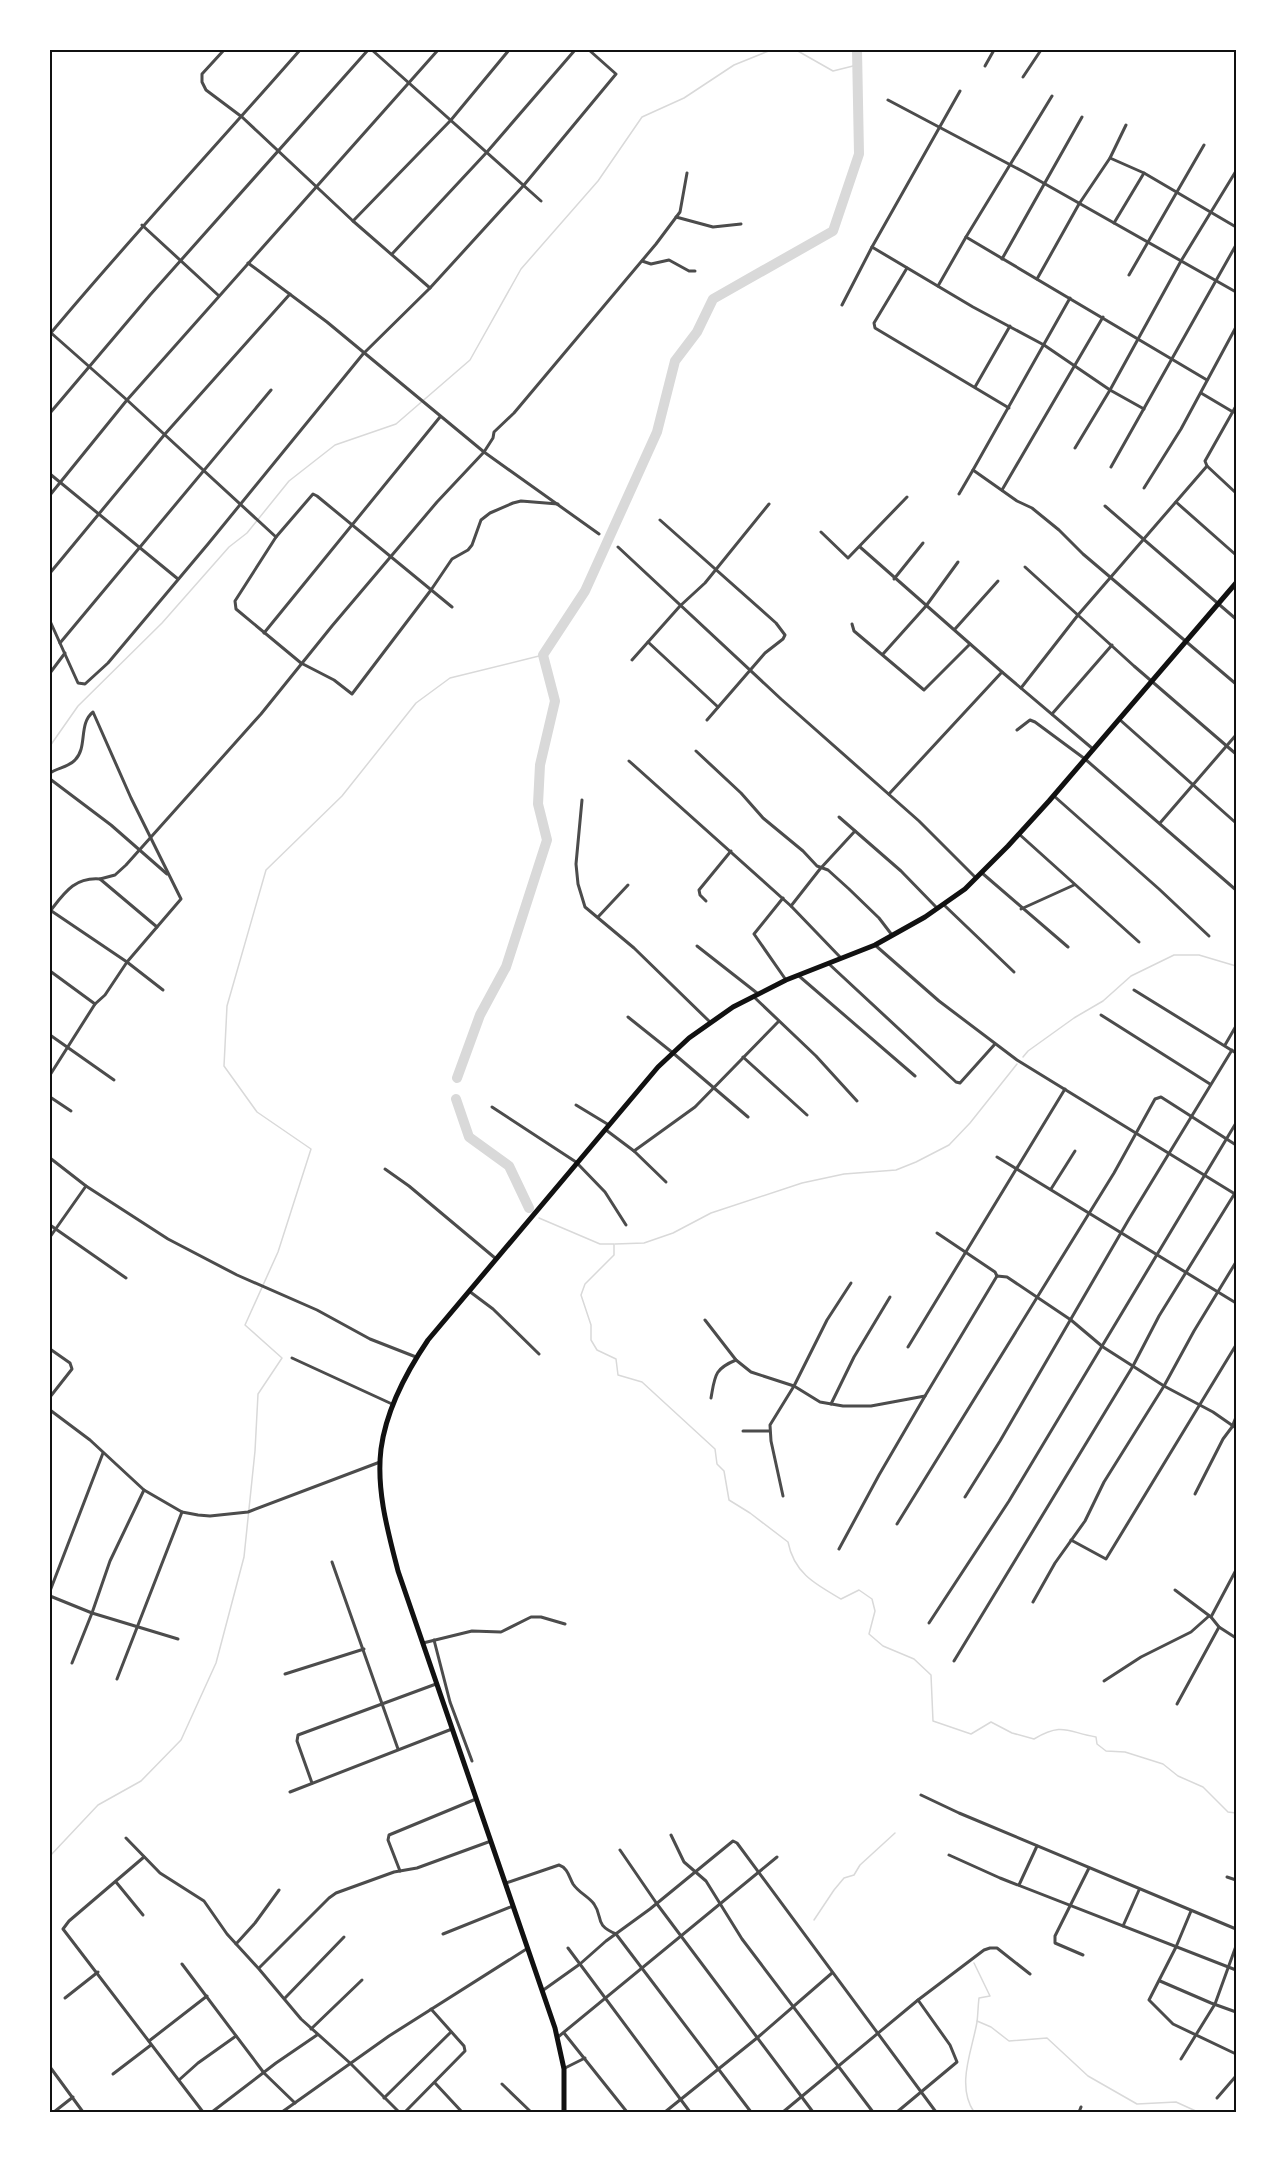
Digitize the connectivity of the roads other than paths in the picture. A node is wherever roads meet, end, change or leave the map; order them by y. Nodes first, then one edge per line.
1 (224, 50) edge
2 (300, 50) edge
3 (370, 50) edge
4 (438, 50) edge
5 (509, 50) edge
6 (575, 50) edge
7 (589, 50) edge
8 (994, 50) edge
9 (1041, 50) edge
10 (985, 66) dead end
11 (1023, 77) dead end
12 (410, 83) junction
13 (960, 91) dead end
14 (1052, 96) dead end
15 (888, 100) dead end
16 (242, 117) junction
17 (1082, 117) dead end
18 (450, 120) junction
19 (1126, 126) dead end
20 (940, 128) junction
21 (1204, 145) dead end
22 (278, 152) junction
23 (487, 152) junction
24 (1110, 158) junction
25 (1010, 165) junction
26 (1236, 171) edge
27 (687, 173) dead end
28 (1143, 173) junction
29 (1043, 183) junction
30 (524, 185) junction
31 (316, 186) junction
32 (1177, 193) junction
33 (541, 201) dead end
34 (1079, 204) junction
35 (1211, 213) junction
36 (675, 217) junction
37 (353, 221) junction
38 (1113, 223) junction
39 (741, 224) dead end
40 (142, 225) junction
41 (1236, 227) edge
42 (966, 237) junction
43 (1148, 242) junction
44 (1236, 245) edge
45 (872, 247) junction
46 (392, 254) junction
47 (1002, 259) junction
48 (642, 260) junction
49 (180, 261) junction
50 (1181, 261) junction
51 (248, 263) junction
52 (907, 268) junction
53 (695, 271) dead end
54 (1129, 275) dead end
55 (1037, 279) junction
56 (1216, 281) junction
57 (938, 286) junction
58 (430, 288) junction
59 (1236, 292) edge
60 (290, 294) junction
61 (219, 295) junction
62 (1070, 298) junction
63 (842, 305) dead end
64 (1103, 317) junction
65 (1010, 326) junction
66 (1236, 327) edge
67 (50, 333) edge
68 (1139, 338) junction
69 (1044, 345) junction
70 (363, 354) junction
71 (1172, 360) junction
72 (1074, 366) junction
73 (88, 367) junction
74 (1207, 380) junction
75 (975, 387) junction
76 (271, 390) dead end
77 (1110, 390) junction
78 (1200, 393) junction
79 (127, 400) junction
80 (1236, 406) edge
81 (1009, 408) junction
82 (1144, 409) junction
83 (1233, 412) junction
84 (50, 413) edge
85 (440, 417) junction
86 (165, 434) junction
87 (1075, 448) dead end
88 (484, 452) junction
89 (1207, 466) junction
90 (1111, 467) dead end
91 (973, 470) junction
92 (203, 471) junction
93 (50, 474) edge
94 (60, 483) junction
95 (1144, 488) dead end
96 (1002, 490) junction
97 (1236, 493) edge
98 (959, 494) dead end
99 (50, 495) edge
100 (907, 497) dead end
101 (1176, 502) junction
102 (241, 504) junction
103 (558, 504) junction
104 (769, 504) dead end
105 (1105, 506) dead end
106 (99, 515) junction
107 (660, 520) dead end
108 (352, 525) junction
109 (820, 532) dead end
110 (599, 534) dead end
111 (276, 537) junction
112 (1145, 539) junction
113 (923, 543) dead end
114 (618, 547) dead end
115 (860, 547) junction
116 (138, 548) junction
117 (1236, 555) edge
118 (390, 558) junction
119 (958, 562) dead end
120 (1024, 567) dead end
121 (715, 570) junction
122 (50, 573) edge
123 (1111, 578) junction
124 (178, 579) junction
125 (894, 579) junction
126 (998, 581) dead end
127 (1236, 583) edge
128 (431, 590) junction
129 (1218, 604) junction
130 (681, 606) junction
131 (926, 606) junction
132 (452, 607) dead end
133 (1078, 615) junction
134 (1236, 619) edge
135 (50, 621) edge
136 (852, 624) dead end
137 (955, 630) junction
138 (264, 633) junction
139 (1186, 641) junction
140 (648, 642) junction
141 (60, 643) junction
142 (970, 644) junction
143 (1112, 645) junction
144 (65, 653) junction
145 (883, 654) junction
146 (632, 660) dead end
147 (301, 663) junction
148 (750, 670) junction
149 (50, 671) edge
150 (1002, 672) junction
151 (1152, 680) junction
152 (1236, 684) edge
153 (1021, 688) junction
154 (718, 707) junction
155 (1052, 714) junction
156 (1119, 719) junction
157 (707, 720) dead end
158 (1017, 730) dead end
159 (1236, 735) edge
160 (1227, 746) junction
161 (1094, 749) junction
162 (696, 751) dead end
163 (1236, 754) edge
164 (1085, 759) junction
165 (629, 761) dead end
166 (50, 772) edge
167 (50, 779) edge
168 (1193, 784) junction
169 (889, 794) junction
170 (1054, 796) junction
171 (582, 800) dead end
172 (839, 817) dead end
173 (1160, 823) junction
174 (1236, 823) edge
175 (855, 831) junction
176 (1019, 834) junction
177 (151, 838) junction
178 (139, 850) junction
179 (731, 851) junction
180 (820, 869) junction
181 (982, 873) junction
182 (170, 877) junction
183 (100, 879) junction
184 (976, 879) junction
185 (628, 885) dead end
186 (1075, 885) junction
187 (1236, 890) edge
188 (783, 898) junction
189 (706, 901) dead end
190 (944, 905) junction
191 (791, 906) junction
192 (937, 909) junction
193 (1021, 909) junction
194 (50, 910) edge
195 (598, 917) junction
196 (157, 927) junction
197 (892, 935) junction
198 (1209, 936) dead end
199 (1139, 942) dead end
200 (875, 945) junction
201 (697, 946) dead end
202 (1068, 947) dead end
203 (842, 959) junction
204 (127, 962) junction
205 (829, 964) junction
206 (50, 971) edge
207 (1014, 972) dead end
208 (799, 976) junction
209 (786, 980) junction
210 (163, 990) dead end
211 (1134, 990) dead end
212 (755, 994) junction
213 (95, 1004) junction
214 (1101, 1015) dead end
215 (628, 1017) dead end
216 (710, 1022) junction
217 (778, 1022) junction
218 (1236, 1026) edge
219 (50, 1035) edge
220 (994, 1044) junction
221 (1225, 1046) junction
222 (67, 1048) junction
223 (1232, 1050) junction
224 (673, 1053) junction
225 (1236, 1053) edge
226 (743, 1057) junction
227 (50, 1075) edge
228 (915, 1076) dead end
229 (114, 1080) dead end
230 (1210, 1084) junction
231 (713, 1088) junction
232 (1065, 1089) junction
233 (50, 1097) edge
234 (857, 1101) dead end
235 (576, 1105) dead end
236 (492, 1107) dead end
237 (71, 1111) dead end
238 (807, 1115) dead end
239 (748, 1117) dead end
240 (1192, 1117) junction
241 (1236, 1123) edge
242 (607, 1127) junction
243 (1137, 1134) junction
244 (1226, 1138) junction
245 (1236, 1145) edge
246 (634, 1151) junction
247 (1076, 1151) dead end
248 (1170, 1154) junction
249 (997, 1157) dead end
250 (50, 1158) edge
251 (576, 1162) junction
252 (1016, 1168) junction
253 (385, 1169) dead end
254 (1205, 1175) junction
255 (666, 1182) dead end
256 (86, 1186) junction
257 (1051, 1189) junction
258 (1236, 1194) edge
259 (1088, 1214) junction
260 (50, 1225) edge
261 (626, 1225) dead end
262 (56, 1229) junction
263 (937, 1233) dead end
264 (1121, 1234) junction
265 (50, 1237) edge
266 (965, 1251) junction
267 (1156, 1255) junction
268 (495, 1258) junction
269 (1236, 1262) edge
270 (1186, 1273) junction
271 (997, 1276) junction
272 (126, 1278) dead end
273 (851, 1283) dead end
274 (469, 1290) junction
275 (1219, 1293) junction
276 (890, 1297) dead end
277 (1036, 1298) junction
278 (1236, 1303) edge
279 (705, 1320) dead end
280 (1071, 1320) junction
281 (1236, 1345) edge
282 (908, 1347) dead end
283 (1103, 1347) junction
284 (50, 1349) edge
285 (539, 1354) dead end
286 (417, 1357) junction
287 (292, 1358) dead end
288 (736, 1360) junction
289 (1133, 1366) junction
290 (794, 1386) junction
291 (1164, 1386) junction
292 (925, 1396) junction
293 (50, 1397) edge
294 (711, 1398) dead end
295 (394, 1404) junction
296 (831, 1404) junction
297 (1201, 1405) junction
298 (50, 1410) edge
299 (1236, 1417) edge
300 (1234, 1428) edge
301 (743, 1431) dead end
302 (769, 1431) junction
303 (103, 1453) junction
304 (380, 1462) junction
305 (144, 1490) junction
306 (1195, 1494) dead end
307 (783, 1496) dead end
308 (965, 1497) dead end
309 (182, 1512) junction
310 (897, 1524) dead end
311 (1071, 1540) junction
312 (839, 1549) dead end
313 (333, 1562) dead end
314 (1236, 1570) edge
315 (1175, 1590) dead end
316 (50, 1591) edge
317 (50, 1596) edge
318 (1033, 1602) dead end
319 (92, 1612) junction
320 (1210, 1616) junction
321 (928, 1623) dead end
322 (565, 1624) dead end
323 (137, 1626) junction
324 (1219, 1628) junction
325 (1236, 1638) edge
326 (178, 1639) dead end
327 (434, 1640) junction
328 (422, 1643) junction
329 (364, 1649) junction
330 (954, 1661) dead end
331 (72, 1663) dead end
332 (285, 1674) dead end
333 (117, 1679) dead end
334 (1104, 1681) dead end
335 (436, 1684) junction
336 (383, 1702) junction
337 (1177, 1704) dead end
338 (452, 1730) junction
339 (398, 1749) junction
340 (472, 1761) dead end
341 (312, 1783) junction
342 (290, 1792) dead end
343 (921, 1795) dead end
344 (476, 1799) junction
345 (670, 1835) dead end
346 (126, 1838) dead end
347 (491, 1841) junction
348 (1037, 1846) junction
349 (620, 1850) dead end
350 (949, 1855) dead end
351 (144, 1857) junction
352 (777, 1857) dead end
353 (1089, 1868) junction
354 (400, 1871) junction
355 (696, 1872) junction
356 (759, 1872) junction
357 (1227, 1877) dead end
358 (1236, 1880) edge
359 (116, 1882) junction
360 (504, 1883) junction
361 (1019, 1885) junction
362 (279, 1890) dead end
363 (1139, 1890) junction
364 (657, 1904) junction
365 (720, 1904) junction
366 (1070, 1905) junction
367 (513, 1906) junction
368 (1191, 1911) junction
369 (143, 1915) dead end
370 (1122, 1926) junction
371 (1236, 1929) edge
372 (443, 1934) dead end
373 (616, 1934) junction
374 (681, 1935) junction
375 (344, 1937) dead end
376 (236, 1944) junction
377 (1236, 1946) edge
378 (1176, 1947) junction
379 (528, 1948) junction
380 (568, 1948) dead end
381 (1083, 1955) dead end
382 (182, 1964) dead end
383 (580, 1964) junction
384 (641, 1967) junction
385 (1229, 1967) junction
386 (259, 1969) junction
387 (1236, 1970) edge
388 (98, 1972) junction
389 (832, 1973) junction
390 (1030, 1974) dead end
391 (362, 1980) dead end
392 (1160, 1981) junction
393 (542, 1990) junction
394 (207, 1996) junction
395 (65, 1998) dead end
396 (605, 1998) junction
397 (284, 1999) junction
398 (918, 2000) junction
399 (1215, 2004) junction
400 (793, 2006) junction
401 (431, 2009) junction
402 (1236, 2012) edge
403 (311, 2029) junction
404 (450, 2032) junction
405 (564, 2032) junction
406 (878, 2034) junction
407 (1196, 2034) junction
408 (317, 2035) junction
409 (236, 2036) junction
410 (558, 2037) junction
411 (757, 2038) junction
412 (148, 2041) junction
413 (151, 2045) junction
414 (1236, 2054) edge
415 (585, 2058) junction
416 (1181, 2059) dead end
417 (350, 2063) junction
418 (839, 2066) junction
419 (50, 2067) edge
420 (564, 2069) junction
421 (718, 2071) junction
422 (264, 2073) junction
423 (113, 2074) dead end
424 (1236, 2076) edge
425 (179, 2080) junction
426 (435, 2083) junction
427 (502, 2084) dead end
428 (921, 2093) junction
429 (73, 2097) junction
430 (801, 2097) junction
431 (384, 2098) junction
432 (1217, 2098) dead end
433 (681, 2100) junction
434 (296, 2103) junction
435 (291, 2106) junction
436 (1081, 2107) dead end
437 (54, 2112) edge
438 (83, 2112) edge
439 (203, 2112) edge
440 (212, 2112) edge
441 (282, 2112) edge
442 (295, 2112) edge
443 (399, 2112) edge
444 (405, 2112) edge
445 (462, 2112) edge
446 (531, 2112) edge
447 (564, 2112) edge
448 (627, 2112) edge
449 (665, 2112) edge
450 (690, 2112) edge
451 (750, 2112) edge
452 (783, 2112) edge
453 (813, 2112) edge
454 (873, 2112) edge
455 (897, 2112) edge
456 (936, 2112) edge
457 (1079, 2112) edge

1 - 16 street
2 - 16 street
3 - 12 street
3 - 22 street
4 - 12 street
5 - 18 street
6 - 23 street
7 - 30 street
8 - 10 street
9 - 11 street
12 - 18 street
12 - 31 street
13 - 20 street
14 - 25 street
15 - 20 street
16 - 22 street
16 - 40 street
17 - 29 street
18 - 23 street
18 - 37 street
19 - 24 street
20 - 25 street
20 - 45 street
21 - 32 street
22 - 31 street
22 - 49 street
23 - 30 street
23 - 46 street
24 - 28 street
24 - 34 street
25 - 29 street
25 - 42 street
26 - 35 street
27 - 36 street
28 - 32 street
28 - 38 street
29 - 34 street
29 - 47 street
30 - 33 street
30 - 58 street
31 - 37 street
31 - 51 street
32 - 35 street
32 - 43 street
34 - 38 street
34 - 55 street
35 - 41 street
35 - 50 street
36 - 39 street
36 - 48 street
37 - 46 street
38 - 43 street
40 - 49 street
40 - 67 street
42 - 47 street
42 - 57 street
43 - 50 street
43 - 54 street
44 - 56 street
45 - 52 street
45 - 63 street
46 - 58 street
47 - 55 street
48 - 53 street
48 - 88 street
49 - 61 street
49 - 73 street
50 - 56 street
50 - 68 street
51 - 60 street
51 - 61 street
52 - 57 street
52 - 75 street
55 - 62 street
56 - 59 street
56 - 71 street
57 - 65 street
58 - 70 street
60 - 70 street
60 - 86 street
61 - 79 street
62 - 64 street
62 - 69 street
64 - 68 street
64 - 72 street
65 - 69 street
65 - 75 street
66 - 74 street
67 - 73 street
68 - 71 street
68 - 77 street
69 - 72 street
69 - 81 street
70 - 85 street
70 - 102 street
71 - 74 street
71 - 82 street
72 - 77 street
72 - 96 street
73 - 79 street
73 - 84 street
74 - 78 street
75 - 81 street
76 - 92 street
77 - 82 street
77 - 87 street
78 - 83 street
78 - 95 street
79 - 86 street
79 - 94 street
80 - 83 street
81 - 91 street
82 - 90 street
83 - 89 street
85 - 88 street
85 - 108 street
86 - 92 street
86 - 106 street
88 - 103 street
88 - 118 street
89 - 97 street
89 - 101 street
91 - 96 street
91 - 98 street
92 - 102 street
92 - 116 street
93 - 94 street
94 - 99 street
94 - 106 street
96 - 123 street
100 - 115 street
101 - 112 street
101 - 117 street
102 - 111 street
102 - 124 street
103 - 110 street
103 - 128 street
104 - 121 street
105 - 112 street
106 - 116 street
106 - 122 street
107 - 121 street
108 - 111 street
108 - 118 street
108 - 138 street
109 - 115 street
111 - 138 street
112 - 123 street
112 - 129 street
113 - 125 street
114 - 130 street
115 - 125 street
116 - 124 street
116 - 141 street
118 - 128 street
118 - 147 street
119 - 131 street
120 - 133 street
121 - 130 street
121 - 148 street
123 - 133 street
123 - 139 street
124 - 144 street
125 - 131 street
126 - 137 street
127 - 129 highway
128 - 132 street
128 - 147 street
129 - 134 street
129 - 139 highway
130 - 140 street
130 - 148 street
131 - 137 street
131 - 145 street
133 - 143 street
133 - 153 street
135 - 141 street
136 - 145 street
137 - 142 street
138 - 147 street
139 - 151 highway
139 - 152 street
140 - 146 street
140 - 154 street
141 - 144 street
142 - 145 street
142 - 150 street
143 - 151 street
143 - 155 street
144 - 149 street
147 - 177 street
148 - 154 street
148 - 169 street
150 - 153 street
150 - 169 street
151 - 156 highway
151 - 160 street
153 - 155 street
154 - 157 street
155 - 161 street
156 - 161 highway
156 - 168 street
158 - 164 street
159 - 160 street
160 - 163 street
160 - 168 street
161 - 164 highway
162 - 180 street
164 - 170 highway
164 - 173 street
165 - 179 street
166 - 177 street
167 - 178 street
168 - 173 street
168 - 174 street
169 - 184 street
170 - 176 highway
170 - 198 street
171 - 195 street
172 - 175 street
173 - 187 street
175 - 180 street
175 - 192 street
176 - 181 highway
176 - 186 street
177 - 178 street
177 - 182 street
178 - 182 street
178 - 183 street
179 - 188 street
179 - 189 street
180 - 191 street
180 - 197 street
181 - 184 highway
181 - 193 street
182 - 196 street
183 - 194 street
183 - 196 street
184 - 190 highway
185 - 195 street
186 - 193 street
186 - 199 street
188 - 191 street
188 - 209 street
190 - 192 highway
190 - 207 street
191 - 203 street
192 - 197 highway
193 - 202 street
194 - 204 street
195 - 216 street
196 - 204 street
197 - 200 highway
200 - 203 highway
200 - 220 street
201 - 212 street
203 - 205 highway
204 - 210 street
204 - 213 street
205 - 208 highway
205 - 220 street
206 - 213 street
208 - 209 highway
208 - 228 street
209 - 212 highway
211 - 221 street
212 - 216 highway
212 - 217 street
213 - 222 street
214 - 230 street
215 - 224 street
216 - 224 highway
217 - 226 street
217 - 234 street
218 - 221 street
219 - 222 street
220 - 232 street
221 - 223 street
222 - 227 street
222 - 229 street
223 - 225 street
223 - 230 street
224 - 231 street
224 - 242 highway
226 - 231 street
226 - 238 street
230 - 240 street
231 - 239 street
231 - 246 street
232 - 243 street
232 - 252 street
233 - 237 street
235 - 242 street
236 - 251 street
240 - 243 street
240 - 244 street
240 - 248 street
241 - 244 street
242 - 246 street
242 - 251 highway
243 - 248 street
243 - 259 street
244 - 245 street
244 - 254 street
246 - 255 street
247 - 257 street
248 - 254 street
248 - 264 street
249 - 252 street
250 - 256 street
251 - 261 street
251 - 268 highway
252 - 257 street
252 - 266 street
253 - 268 street
254 - 258 street
254 - 267 street
256 - 262 street
256 - 286 street
257 - 259 street
258 - 270 street
259 - 264 street
259 - 277 street
260 - 262 street
262 - 265 street
262 - 272 street
263 - 266 street
264 - 267 street
264 - 280 street
266 - 271 street
266 - 282 street
267 - 270 street
267 - 283 street
268 - 274 highway
269 - 275 street
270 - 275 street
270 - 289 street
271 - 277 street
271 - 292 street
273 - 290 street
274 - 285 street
274 - 286 highway
275 - 278 street
275 - 291 street
276 - 296 street
277 - 280 street
277 - 310 street
279 - 288 street
280 - 283 street
280 - 308 street
281 - 297 street
283 - 289 street
283 - 321 street
284 - 293 street
286 - 295 highway
287 - 295 street
288 - 290 street
288 - 294 street
289 - 291 street
289 - 330 street
290 - 296 street
290 - 302 street
291 - 297 street
291 - 311 street
292 - 296 street
292 - 312 street
295 - 304 highway
297 - 300 street
297 - 311 street
298 - 303 street
299 - 300 street
300 - 306 street
301 - 302 street
302 - 307 street
303 - 305 street
303 - 316 street
304 - 309 street
304 - 328 highway
305 - 309 street
305 - 319 street
309 - 323 street
311 - 318 street
313 - 329 street
314 - 320 street
315 - 320 street
317 - 319 street
319 - 323 street
319 - 331 street
320 - 324 street
320 - 334 street
322 - 327 street
323 - 326 street
323 - 333 street
324 - 325 street
324 - 337 street
327 - 328 street
327 - 340 street
328 - 335 highway
329 - 332 street
329 - 336 street
335 - 336 street
335 - 338 highway
336 - 339 street
336 - 341 street
338 - 339 street
338 - 344 highway
339 - 341 street
341 - 342 street
343 - 348 street
344 - 347 highway
344 - 354 street
345 - 355 street
346 - 351 street
347 - 354 street
347 - 360 highway
348 - 353 street
348 - 361 street
349 - 364 street
350 - 361 street
351 - 359 street
351 - 376 street
352 - 356 street
353 - 363 street
353 - 366 street
354 - 386 street
355 - 356 street
355 - 364 street
355 - 365 street
356 - 365 street
356 - 389 street
357 - 358 street
359 - 369 street
359 - 388 street
360 - 367 highway
360 - 373 street
361 - 366 street
362 - 376 street
363 - 368 street
363 - 370 street
364 - 373 street
364 - 374 street
365 - 374 street
365 - 400 street
366 - 370 street
366 - 381 street
367 - 372 street
367 - 379 highway
368 - 371 street
368 - 378 street
370 - 378 street
373 - 383 street
373 - 384 street
374 - 384 street
374 - 411 street
375 - 397 street
376 - 386 street
377 - 385 street
378 - 385 street
378 - 392 street
379 - 393 highway
379 - 401 street
380 - 383 street
382 - 394 street
383 - 393 street
383 - 396 street
384 - 396 street
384 - 421 street
385 - 387 street
385 - 399 street
386 - 397 street
388 - 395 street
388 - 412 street
389 - 400 street
389 - 406 street
390 - 398 street
391 - 403 street
392 - 399 street
392 - 407 street
393 - 410 highway
394 - 409 street
394 - 412 street
396 - 405 street
396 - 433 street
397 - 403 street
398 - 406 street
398 - 428 street
399 - 402 street
399 - 407 street
400 - 411 street
400 - 418 street
401 - 404 street
401 - 417 street
403 - 408 street
404 - 426 street
404 - 431 street
405 - 410 street
405 - 415 street
406 - 418 street
406 - 428 street
407 - 414 street
407 - 416 street
408 - 417 street
408 - 422 street
409 - 422 street
409 - 425 street
410 - 420 highway
411 - 421 street
411 - 430 street
412 - 413 street
413 - 423 street
413 - 425 street
415 - 420 street
415 - 448 street
417 - 431 street
417 - 434 street
418 - 430 street
418 - 454 street
419 - 429 street
420 - 447 highway
421 - 433 street
421 - 451 street
422 - 434 street
422 - 440 street
424 - 432 street
425 - 439 street
426 - 444 street
426 - 445 street
427 - 446 street
428 - 455 street
428 - 456 street
429 - 437 street
429 - 438 street
430 - 452 street
430 - 453 street
431 - 443 street
433 - 449 street
433 - 450 street
434 - 435 street
435 - 441 street
435 - 442 street
436 - 457 street

